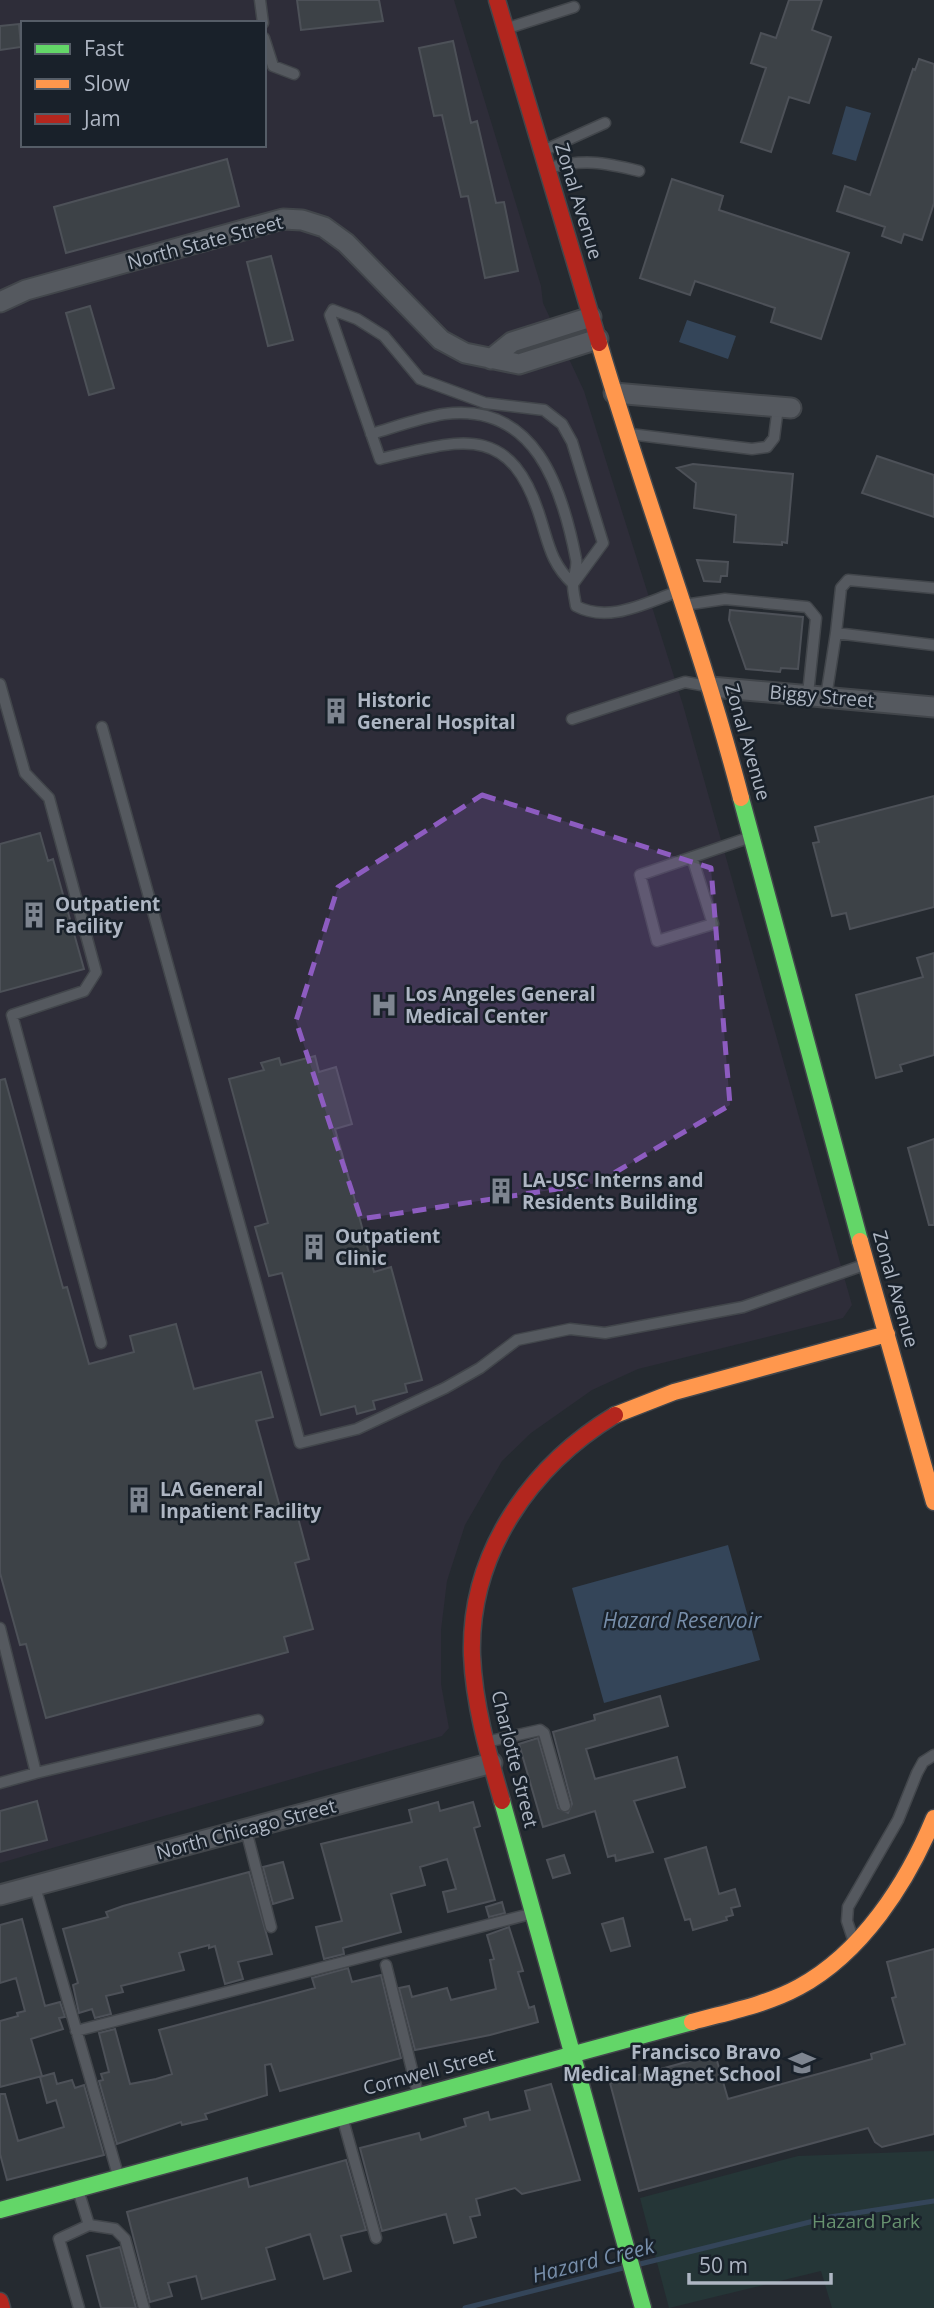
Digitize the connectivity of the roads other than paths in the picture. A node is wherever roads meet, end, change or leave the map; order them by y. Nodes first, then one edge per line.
1 (260, 0) edge
2 (497, 0) edge
3 (573, 7) dead end
4 (263, 21) edge
5 (504, 29) junction
6 (266, 44) edge
7 (294, 75) dead end
8 (605, 123) dead end
9 (542, 151) junction
10 (547, 168) junction
11 (639, 171) dead end
12 (0, 302) edge
13 (591, 317) junction
14 (598, 339) junction
15 (491, 359) junction
16 (614, 393) junction
17 (785, 407) joint
18 (371, 434) junction
19 (626, 434) junction
20 (573, 584) junction
21 (934, 588) edge
22 (680, 598) junction
23 (836, 633) junction
24 (934, 645) edge
25 (0, 684) edge
26 (711, 687) junction
27 (817, 695) junction
28 (934, 707) edge
29 (572, 719) dead end
30 (102, 727) dead end
31 (752, 837) junction
32 (692, 857) junction
33 (867, 1263) junction
34 (887, 1334) junction
35 (101, 1343) dead end
36 (929, 1471) edge
37 (934, 1502) edge
38 (0, 1628) edge
39 (258, 1720) dead end
40 (485, 1742) junction
41 (934, 1755) edge
42 (492, 1763) junction
43 (36, 1773) junction
44 (0, 1783) edge
45 (565, 1806) dead end
46 (934, 1818) edge
47 (246, 1830) junction
48 (35, 1886) junction
49 (0, 1895) edge
50 (534, 1913) junction
51 (271, 1927) dead end
52 (855, 1942) junction
53 (386, 1965) dead end
54 (76, 2031) junction
55 (572, 2054) junction
56 (419, 2095) junction
57 (342, 2116) junction
58 (118, 2176) junction
59 (78, 2189) junction
60 (0, 2210) edge
61 (89, 2225) junction
62 (376, 2238) dead end
63 (0, 2301) edge
64 (2, 2308) edge
65 (79, 2308) edge
66 (144, 2308) edge
67 (643, 2308) edge

1 - 4 lane
2 - 5 street, Zonal Avenue
3 - 5 lane
5 - 9 street, Zonal Avenue
6 - 7 lane
8 - 9 lane
9 - 10 street, Zonal Avenue
10 - 11 lane
10 - 13 street, Zonal Avenue
12 - 15 street, North State Street
13 - 14 street, Zonal Avenue
13 - 15 street
14 - 15 street, North State Street
14 - 16 street, Zonal Avenue
16 - 17 street
16 - 19 street, Zonal Avenue
17 - 19 lane
18 - 20 lane
18 - 20 lane
18 - 20 lane
19 - 22 street, Zonal Avenue
20 - 22 lane
21 - 23 lane
22 - 26 street, Zonal Avenue
22 - 27 lane
23 - 24 lane
23 - 27 lane
25 - 35 lane
26 - 27 street, Biggy Street
26 - 29 lane
26 - 31 street, Zonal Avenue
27 - 28 street, Biggy Street
30 - 33 lane
31 - 32 lane
31 - 33 street, Zonal Avenue
32 - 32 lane
33 - 34 street, Zonal Avenue
34 - 36 street, Zonal Avenue
34 - 40 street, Charlotte Street
36 - 37 street, Zonal Avenue
38 - 43 lane
39 - 43 lane
40 - 42 street, Charlotte Street
40 - 45 lane
41 - 52 lane
42 - 47 street, North Chicago Street
42 - 50 street, Charlotte Street
43 - 44 lane
46 - 52 street
47 - 48 street, North Chicago Street
47 - 51 lane
48 - 49 street, North Chicago Street
48 - 54 lane
50 - 54 lane
50 - 55 street, Charlotte Street
52 - 55 street, Cornwell Street
53 - 56 lane
54 - 58 lane
55 - 56 street, Cornwell Street
55 - 67 street, Charlotte Street
56 - 57 street, Cornwell Street
57 - 58 street, Cornwell Street
57 - 62 lane
58 - 59 street, Cornwell Street
59 - 60 street, Cornwell Street
59 - 61 lane
61 - 65 lane
61 - 66 lane
63 - 64 street

